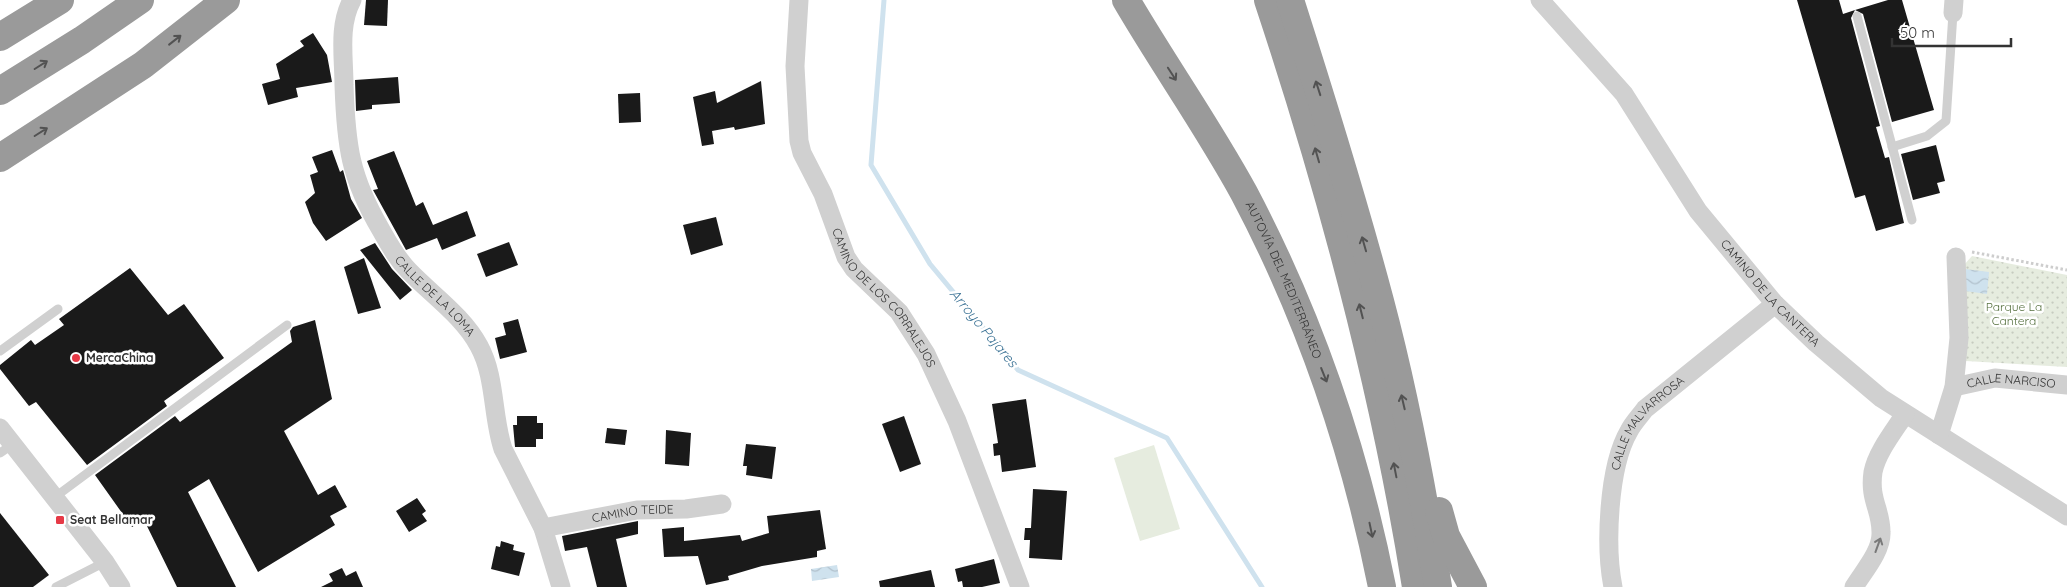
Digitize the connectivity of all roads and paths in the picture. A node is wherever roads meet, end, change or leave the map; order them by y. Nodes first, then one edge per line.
1 (60, 0) edge
2 (140, 0) edge
3 (226, 0) edge
4 (352, 0) edge
5 (799, 0) edge
6 (1111, 0) edge
7 (1126, 0) edge
8 (1268, 0) edge
9 (1290, 0) edge
10 (1540, 0) edge
11 (1954, 7) edge
12 (1856, 16) dead end
13 (1146, 33) junction
14 (0, 37) edge
15 (0, 91) edge
16 (1892, 147) junction
17 (0, 158) edge
18 (1912, 220) dead end
19 (1956, 257) joint
20 (2067, 270) edge
21 (1775, 304) junction
22 (58, 309) dead end
23 (287, 325) dead end
24 (0, 351) edge
25 (2067, 385) edge
26 (1954, 387) junction
27 (1904, 414) junction
28 (0, 428) edge
29 (1939, 434) junction
30 (1412, 440) junction
31 (7, 449) edge
32 (55, 497) junction
33 (722, 504) dead end
34 (2067, 516) edge
35 (543, 528) junction
36 (105, 562) junction
37 (1015, 586) edge
38 (56, 587) edge
39 (121, 587) edge
40 (561, 587) edge
41 (1382, 587) edge
42 (1416, 587) edge
43 (1438, 587) edge
44 (1473, 587) edge
45 (1613, 587) edge
46 (1854, 587) edge

1 - 14 highway
15 -> 2 highway
17 -> 3 highway
4 - 35 street, CALLE DE LA LOMA
5 - 37 street, CAMINO DE LOS CORRALEJOS
6 - 13 highway
7 - 13 highway, AUTOVÍA DEL MEDITERRÁNEO
42 -> 8 highway
30 -> 9 highway
10 - 21 street, CAMINO DE LA CANTERA
11 - 16 lane
12 - 16 lane
13 -> 41 highway, AUTOVÍA DEL MEDITERRÁNEO
16 - 18 lane
19 - 20 path
19 - 26 street
21 - 27 street, CAMINO DE LA CANTERA
21 - 45 street, CALLE MALVARROSA
22 - 24 lane
23 - 32 lane
25 - 26 street, CALLE NARCISO
26 - 29 street
27 - 29 street, CAMINO DE LA CANTERA
46 -> 27 street
28 - 31 street
29 - 34 street, CAMINO DE LA CANTERA
30 - 43 highway
30 - 44 highway
31 - 32 street
32 - 36 street
33 - 35 street, CAMINO TEIDE
35 - 40 street, CALLE DE LA LOMA
36 - 38 lane
36 - 39 street

